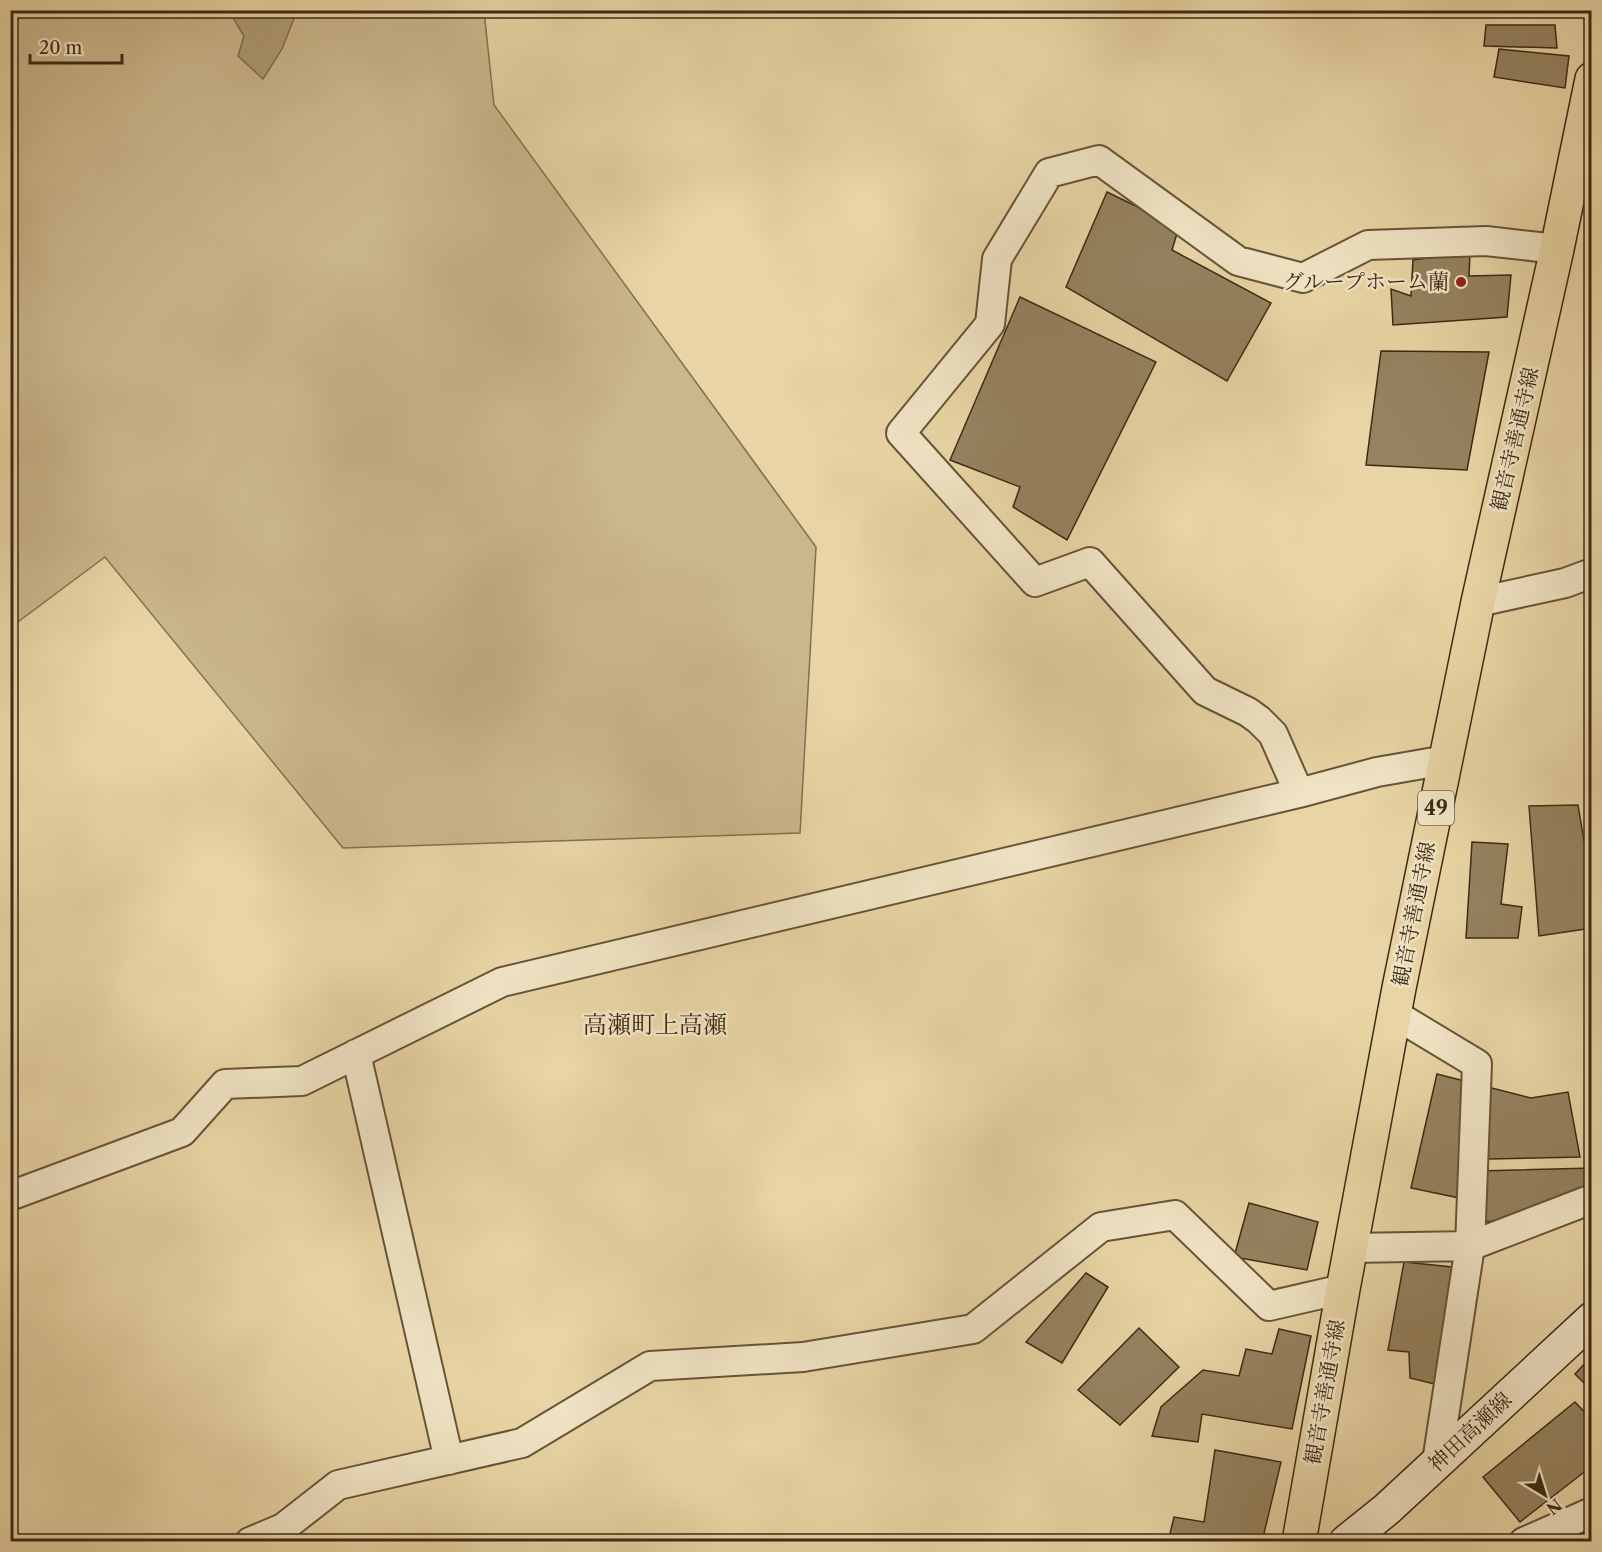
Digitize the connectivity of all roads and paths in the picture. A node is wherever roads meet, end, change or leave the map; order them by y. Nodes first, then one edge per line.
1 (1592, 79) edge
2 (1582, 171) edge
3 (1557, 249) junction
4 (1592, 573) edge
5 (1478, 602) junction
6 (1446, 760) junction
7 (1299, 793) junction
8 (1394, 1014) junction
9 (356, 1054) junction
10 (10, 1196) edge
11 (1592, 1199) edge
12 (1470, 1246) junction
13 (1351, 1248) junction
14 (1343, 1289) junction
15 (1592, 1319) edge
16 (449, 1460) junction
17 (1437, 1462) junction
18 (1592, 1512) edge
19 (250, 1542) edge
20 (1299, 1542) edge
21 (1346, 1542) edge
22 (1524, 1542) edge

1 - 2 main road, 観音寺善通寺線 / 49
2 - 3 main road, 観音寺善通寺線 / 49
3 - 5 main road, 観音寺善通寺線 / 49
3 - 7 street
4 - 5 street
5 - 6 main road, 観音寺善通寺線 / 49
6 - 7 street
6 - 8 main road, 観音寺善通寺線 / 49
7 - 9 street
8 - 12 street
8 - 13 main road, 観音寺善通寺線 / 49
9 - 10 street
9 - 16 street
11 - 12 street
12 - 13 street
12 - 17 street
13 - 14 main road, 観音寺善通寺線 / 49
14 - 16 street
14 - 20 main road, 観音寺善通寺線 / 49
15 - 17 main road, 神田高瀬線
16 - 19 street
17 - 21 main road, 神田高瀬線
18 - 22 street

